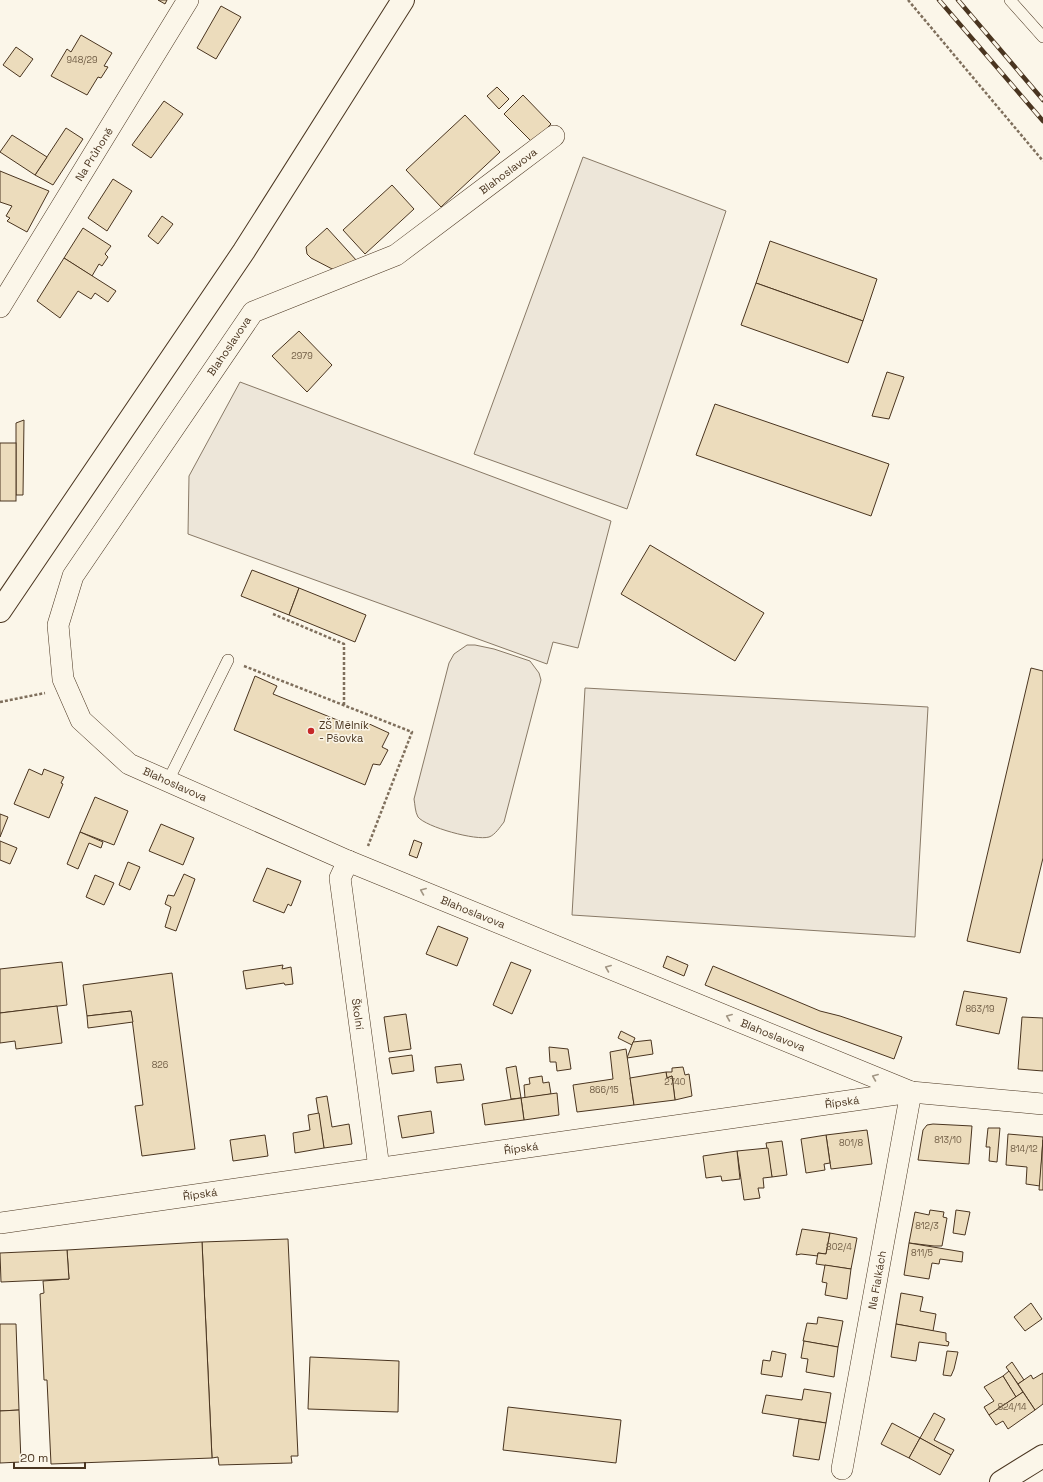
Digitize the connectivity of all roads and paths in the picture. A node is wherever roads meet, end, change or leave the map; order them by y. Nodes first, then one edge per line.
1 (188, 0) edge
2 (403, 0) edge
3 (908, 0) edge
4 (1010, 0) edge
5 (1043, 36) edge
6 (554, 136) dead end
7 (1043, 161) edge
8 (0, 307) edge
9 (0, 611) edge
10 (273, 614) dead end
11 (228, 660) joint
12 (67, 689) junction
13 (0, 702) edge
14 (344, 706) junction
15 (168, 781) junction
16 (357, 856) junction
17 (911, 1092) junction
18 (1043, 1104) edge
19 (379, 1168) junction
20 (0, 1223) edge
21 (1043, 1456) edge
22 (842, 1469) dead end
23 (1001, 1482) edge

1 - 8 street, Na Průhoně
2 - 9 main road
3 - 7 path
4 - 5 lane
6 - 12 street, Blahoslavova
10 - 14 path
11 - 14 path
11 - 15 lane
12 - 13 path
12 - 15 street, Blahoslavova
14 - 16 path
15 - 16 street, Blahoslavova
17 -> 16 street, Blahoslavova
16 - 19 street, Školní
17 - 18 street, Řípská
17 - 19 street, Řípská
17 - 22 street, Na Fialkách
19 - 20 street, Řípská
21 - 23 main road

